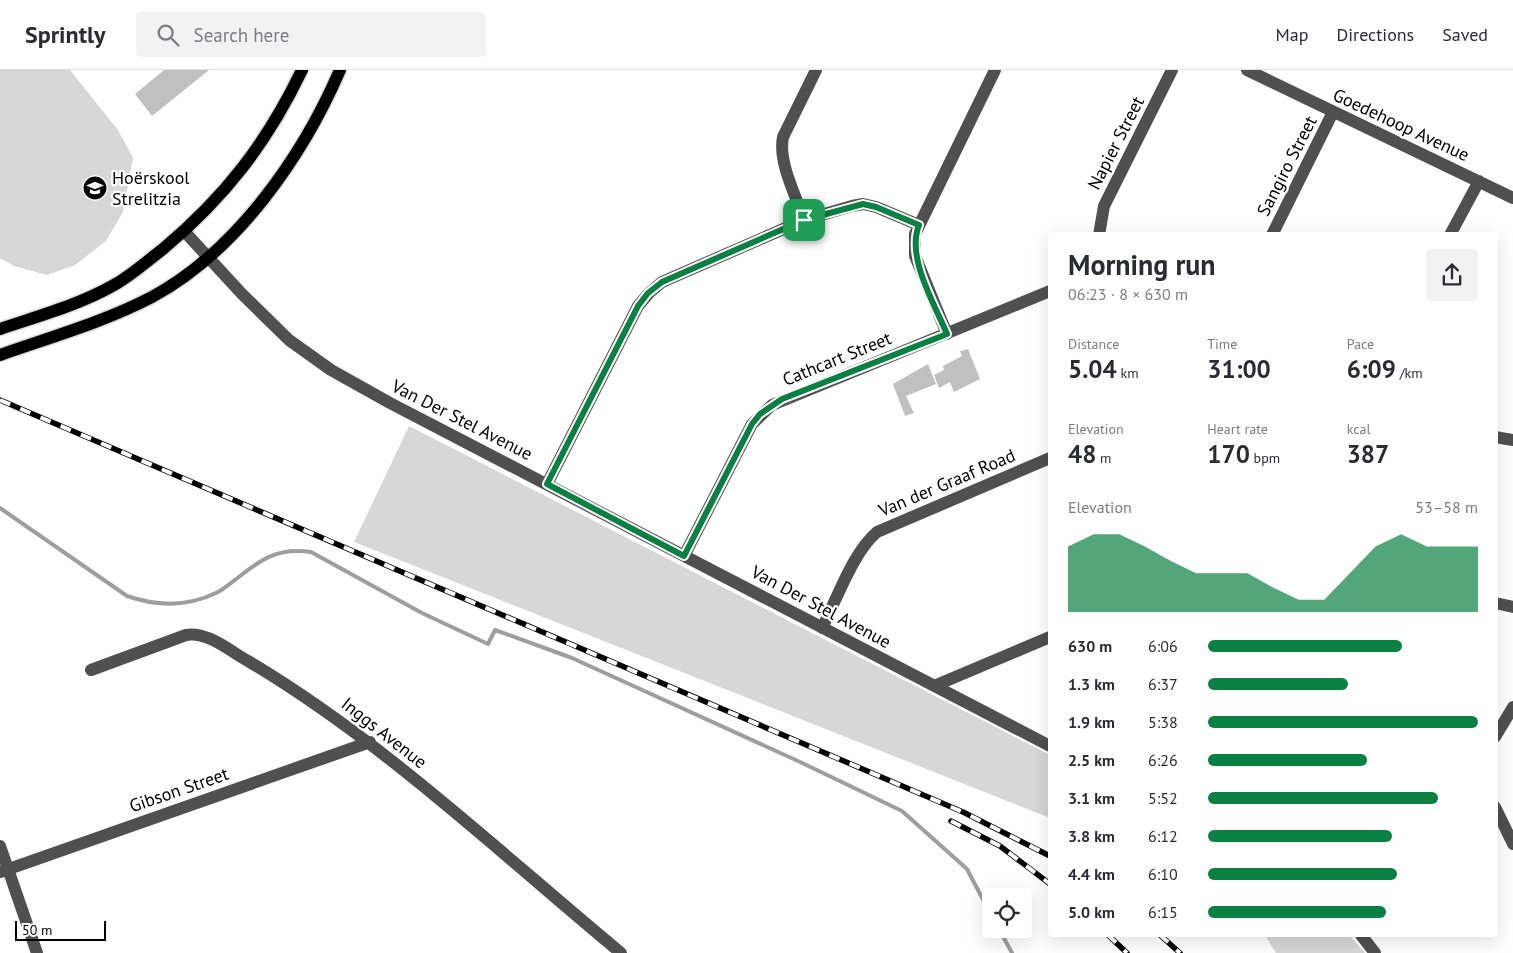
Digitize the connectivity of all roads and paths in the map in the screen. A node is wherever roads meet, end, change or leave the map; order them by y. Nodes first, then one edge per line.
1 (302, 70) edge
2 (340, 70) edge
3 (816, 70) edge
4 (995, 70) edge
5 (1172, 70) edge
6 (1247, 70) edge
7 (1333, 112) junction
8 (1479, 181) junction
9 (1513, 198) edge
10 (804, 220) junction
11 (919, 225) junction
12 (184, 231) junction
13 (1100, 232) edge
14 (1273, 232) edge
15 (1452, 232) edge
16 (207, 257) junction
17 (1048, 292) edge
18 (0, 329) edge
19 (947, 334) junction
20 (0, 355) edge
21 (1498, 438) edge
22 (1513, 440) edge
23 (1048, 459) edge
24 (547, 484) junction
25 (684, 556) junction
26 (1498, 604) edge
27 (1513, 607) edge
28 (822, 628) junction
29 (1048, 638) edge
30 (91, 670) dead end
31 (934, 686) junction
32 (1513, 707) edge
33 (1498, 732) edge
34 (370, 742) junction
35 (1048, 745) edge
36 (1498, 813) edge
37 (1513, 844) edge
38 (0, 846) edge
39 (4, 870) edge
40 (37, 953) edge
41 (621, 953) edge

1 - 12 main road
2 - 16 main road
3 - 10 street
4 - 11 street
5 - 13 street, Napier Street
6 - 7 street, Goedehoop Avenue
7 - 8 street, Goedehoop Avenue
7 - 14 street, Sangiro Street
8 - 9 street, Goedehoop Avenue
8 - 15 street
10 - 11 street
10 - 24 street
11 - 19 street
12 - 16 street, Van Der Stel Avenue
12 - 18 main road
16 - 20 main road
16 - 24 street, Van Der Stel Avenue
17 - 19 street, Cathcart Street
19 - 25 street, Cathcart Street
21 - 22 street
23 - 28 street, Van der Graaf Road
24 - 25 street, Van Der Stel Avenue
25 - 28 street, Van Der Stel Avenue
26 - 27 street
28 - 31 street, Van Der Stel Avenue
29 - 31 street
30 - 34 street, Inggs Avenue
31 - 35 street, Van Der Stel Avenue
32 - 33 street
34 - 39 street, Gibson Street
34 - 41 street, Inggs Avenue
36 - 37 street
38 - 39 street
39 - 40 street

